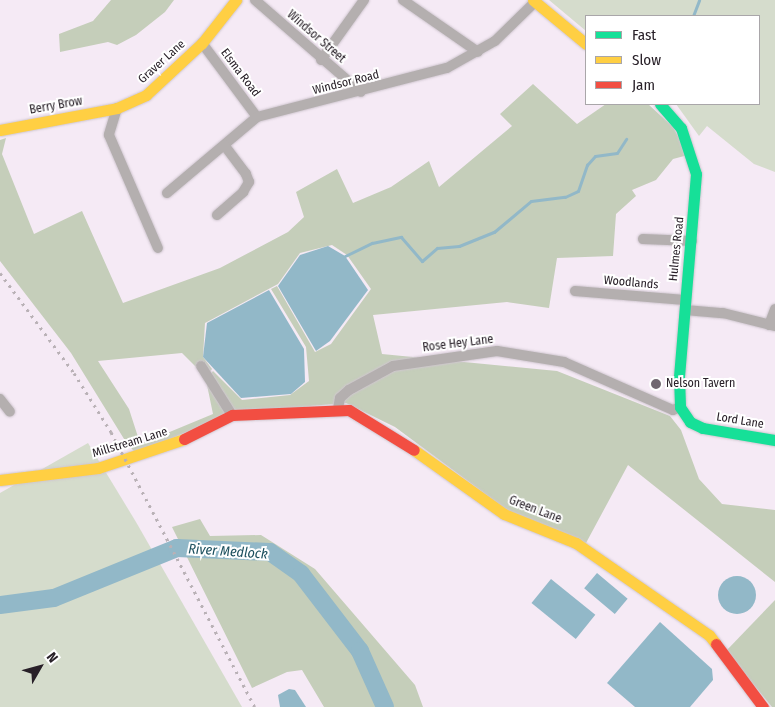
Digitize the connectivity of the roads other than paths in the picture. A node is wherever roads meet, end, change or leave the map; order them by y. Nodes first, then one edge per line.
1 (236, 0) edge
2 (255, 0) edge
3 (364, 0) edge
4 (403, 0) edge
5 (534, 1) edge
6 (585, 43) edge
7 (202, 44) junction
8 (478, 52) junction
9 (321, 60) junction
10 (361, 92) junction
11 (661, 105) edge
12 (117, 108) junction
13 (257, 117) junction
14 (0, 130) edge
15 (224, 146) junction
16 (167, 193) dead end
17 (217, 215) dead end
18 (643, 239) dead end
19 (692, 240) junction
20 (158, 248) dead end
21 (576, 291) dead end
22 (685, 305) junction
23 (775, 309) edge
24 (772, 325) edge
25 (202, 366) dead end
26 (0, 398) edge
27 (680, 407) junction
28 (338, 409) junction
29 (10, 412) dead end
30 (232, 415) junction
31 (775, 440) edge
32 (0, 480) edge
33 (763, 707) edge

1 - 7 street, Graver Lane
2 - 9 street, Windsor Street
3 - 9 street
4 - 8 street
5 - 6 street
5 - 8 street, Windsor Road
7 - 12 street, Graver Lane
7 - 13 street, Elsma Road
8 - 10 street, Windsor Road
9 - 10 street, Windsor Street
10 - 13 street, Windsor Road
11 - 19 street, Hulmes Road
12 - 14 street, Berry Brow
12 - 20 street
13 - 15 street, Windsor Road
15 - 16 street, Windsor Road
15 - 17 street
18 - 19 street
19 - 22 street, Hulmes Road
21 - 22 street, Woodlands
22 - 24 street, Woodlands
22 - 27 street, Hulmes Road
23 - 24 street
25 - 30 street
26 - 29 street
27 - 28 street, Rose Hey Lane
27 - 31 street, Lord Lane
28 - 30 street, Green Lane
28 - 33 street, Green Lane
30 - 32 street, Millstream Lane

